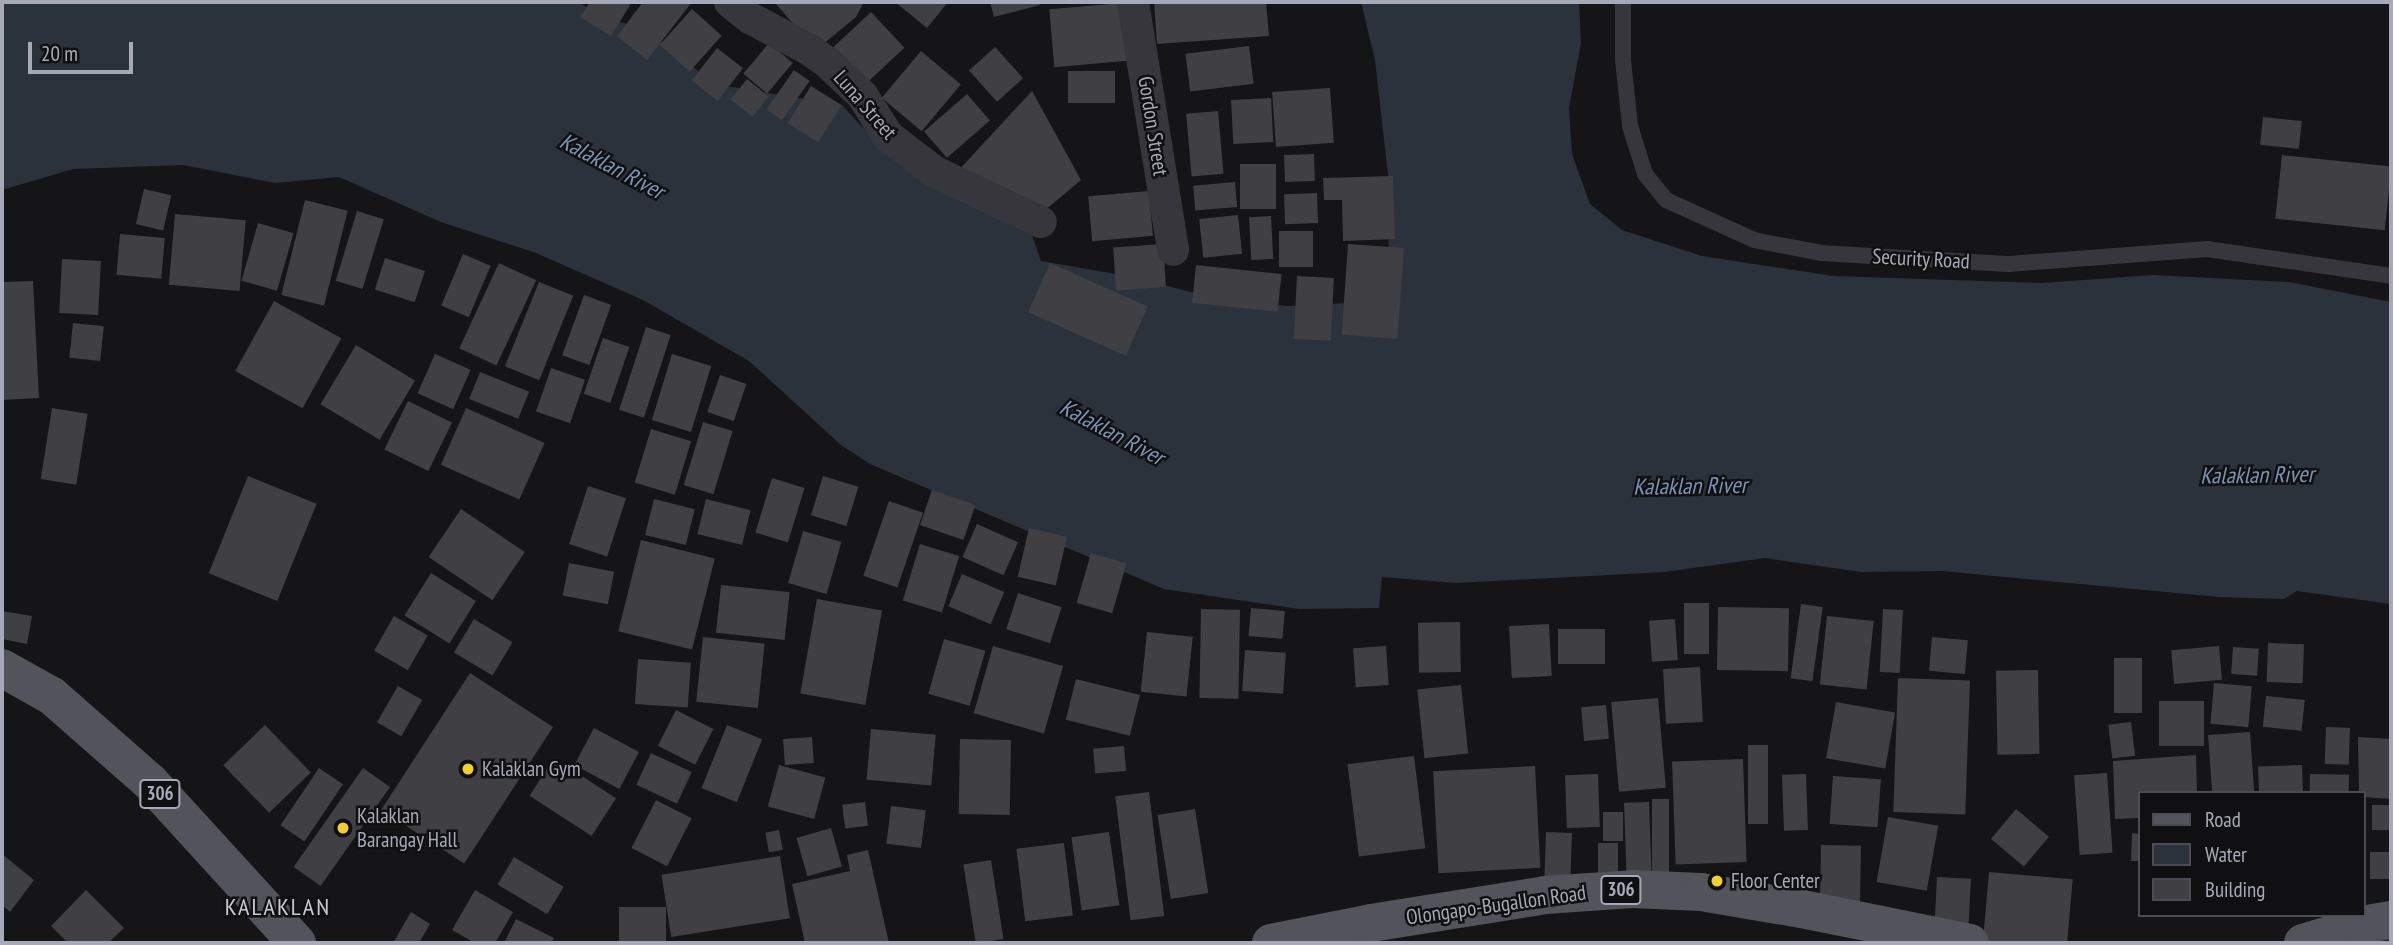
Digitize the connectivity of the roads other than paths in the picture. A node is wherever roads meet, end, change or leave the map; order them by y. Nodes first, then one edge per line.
1 (1133, 2) edge
2 (1623, 2) edge
3 (745, 7) edge
4 (1041, 222) dead end
5 (1173, 250) dead end
6 (2391, 275) edge
7 (2, 668) edge
8 (2391, 920) edge
9 (297, 943) edge
10 (1271, 943) edge
11 (1970, 943) edge
12 (2303, 943) edge

1 - 5 street, Gordon Street
2 - 6 lane, Security Road
3 - 4 street, Luna Street
7 - 9 main road, 306
8 - 12 main road
10 - 11 main road, Olongapo-Bugallon Road / 306

